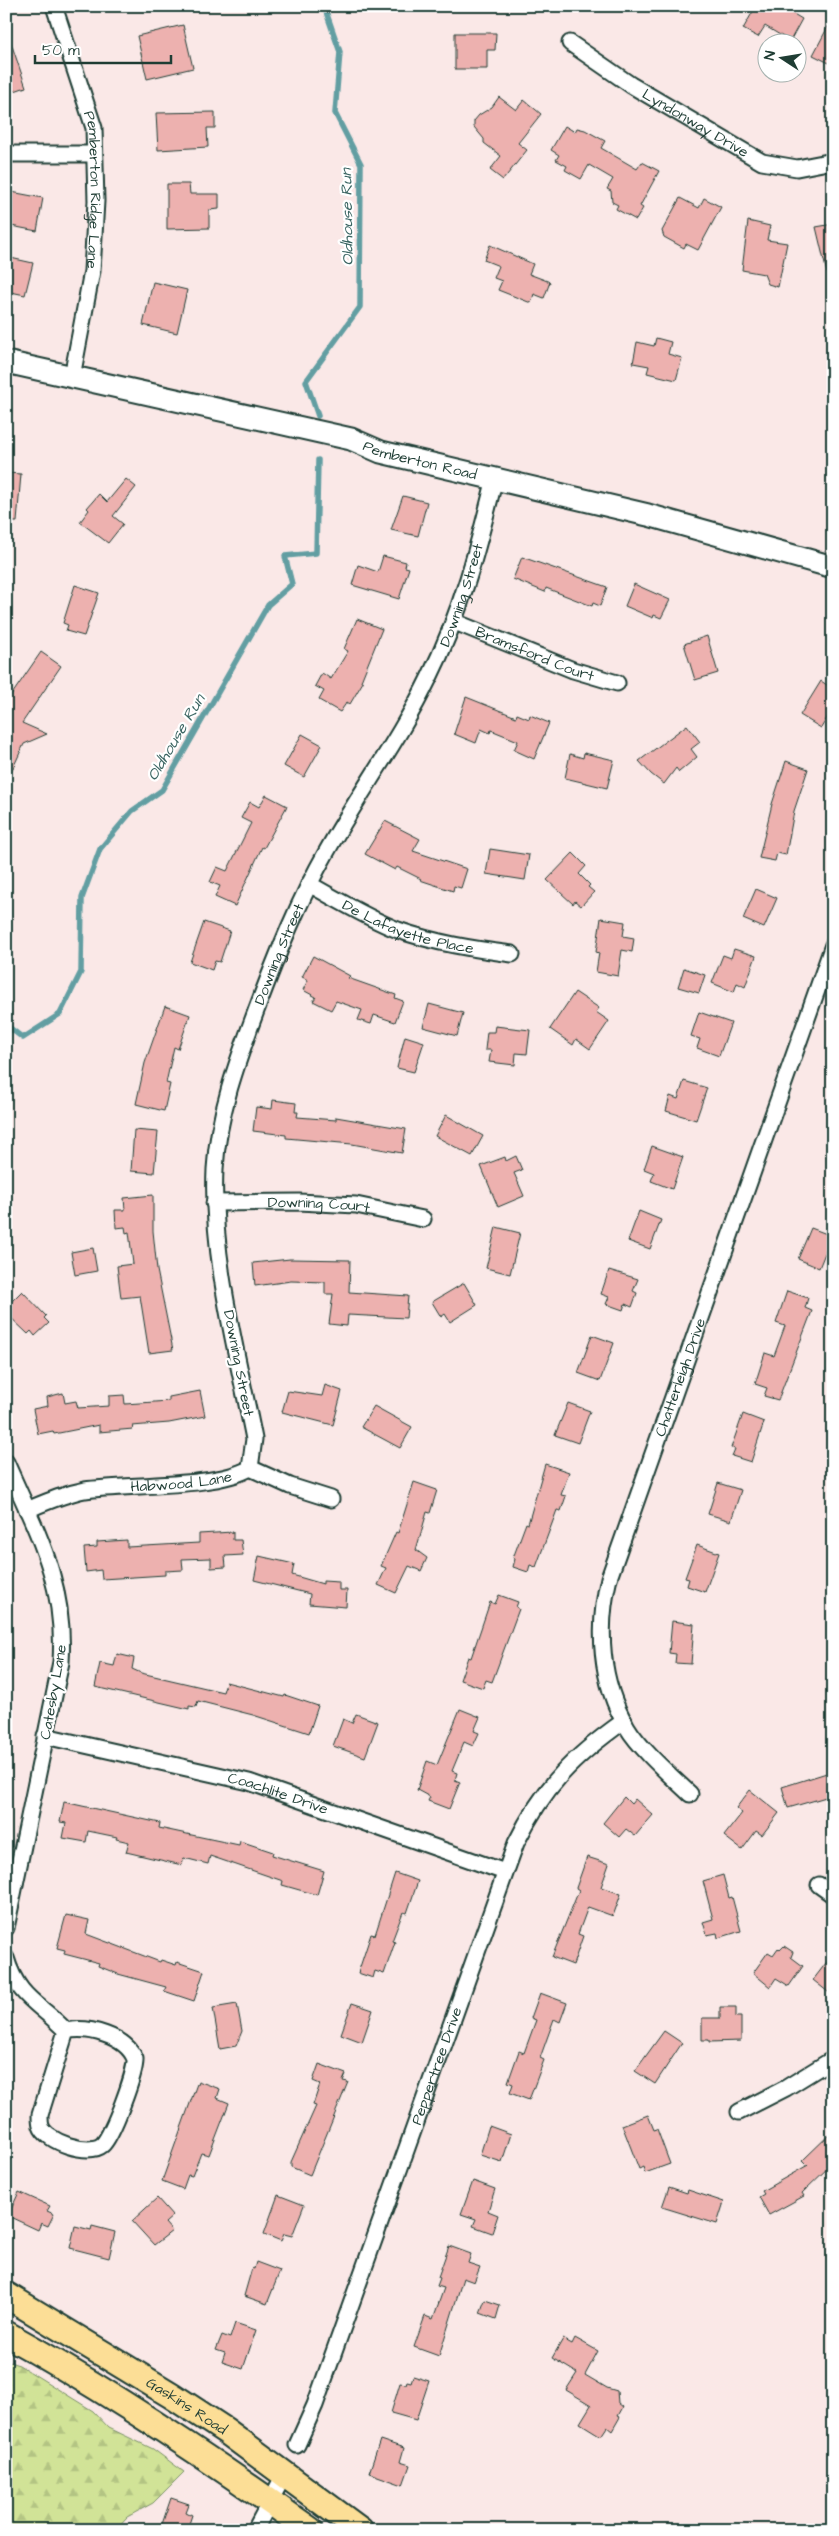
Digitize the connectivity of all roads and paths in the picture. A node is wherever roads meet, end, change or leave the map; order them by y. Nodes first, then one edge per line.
1 (54, 6) edge
2 (570, 43) dead end
3 (6, 154) edge
4 (94, 154) junction
5 (833, 161) edge
6 (6, 362) edge
7 (72, 377) junction
8 (495, 478) junction
9 (833, 567) edge
10 (454, 622) junction
11 (617, 683) dead end
12 (309, 884) junction
13 (833, 945) edge
14 (512, 954) dead end
15 (214, 1203) junction
16 (423, 1219) dead end
17 (6, 1462) edge
18 (250, 1468) junction
19 (331, 1498) dead end
20 (27, 1510) junction
21 (624, 1720) junction
22 (46, 1736) junction
23 (690, 1794) dead end
24 (504, 1872) junction
25 (819, 1885) dead end
26 (833, 1895) edge
27 (6, 1928) edge
28 (6, 1958) edge
29 (66, 2031) junction
30 (833, 2059) edge
31 (739, 2112) dead end
32 (6, 2295) edge
33 (6, 2334) edge
34 (297, 2445) dead end
35 (284, 2475) junction
36 (270, 2503) junction
37 (256, 2530) edge
38 (310, 2530) edge
39 (360, 2530) edge

1 - 4 street, Pemberton Ridge Lane
2 - 5 street, Lyndonway Drive
3 - 4 street
4 - 7 street, Pemberton Ridge Lane
6 - 7 street, Pemberton Road
7 - 8 street, Pemberton Road
8 - 9 street, Pemberton Road
8 - 10 street, Downing Street
10 - 11 street, Bramsford Court
10 - 12 street, Downing Street
12 - 14 street, De Lafayette Place
12 - 15 street, Downing Street
13 - 21 street, Chatterleigh Drive
15 - 16 street, Downing Court
15 - 18 street, Downing Street
17 - 20 street, Catesby Lane
18 - 19 street, Habwood Lane
18 - 20 street, Habwood Lane
20 - 22 street, Catesby Lane
21 - 23 street, Chatterleigh Drive
21 - 24 street, Peppertree Drive
22 - 24 street, Coachlite Drive
22 - 27 street, Catesby Lane
24 - 34 street, Peppertree Drive
25 - 26 street
28 - 29 street
29 - 29 street
30 - 31 street
32 - 35 main road, Gaskins Road
33 - 36 main road
35 - 36 street
35 - 39 main road, Gaskins Road
36 - 37 street
36 - 38 main road

